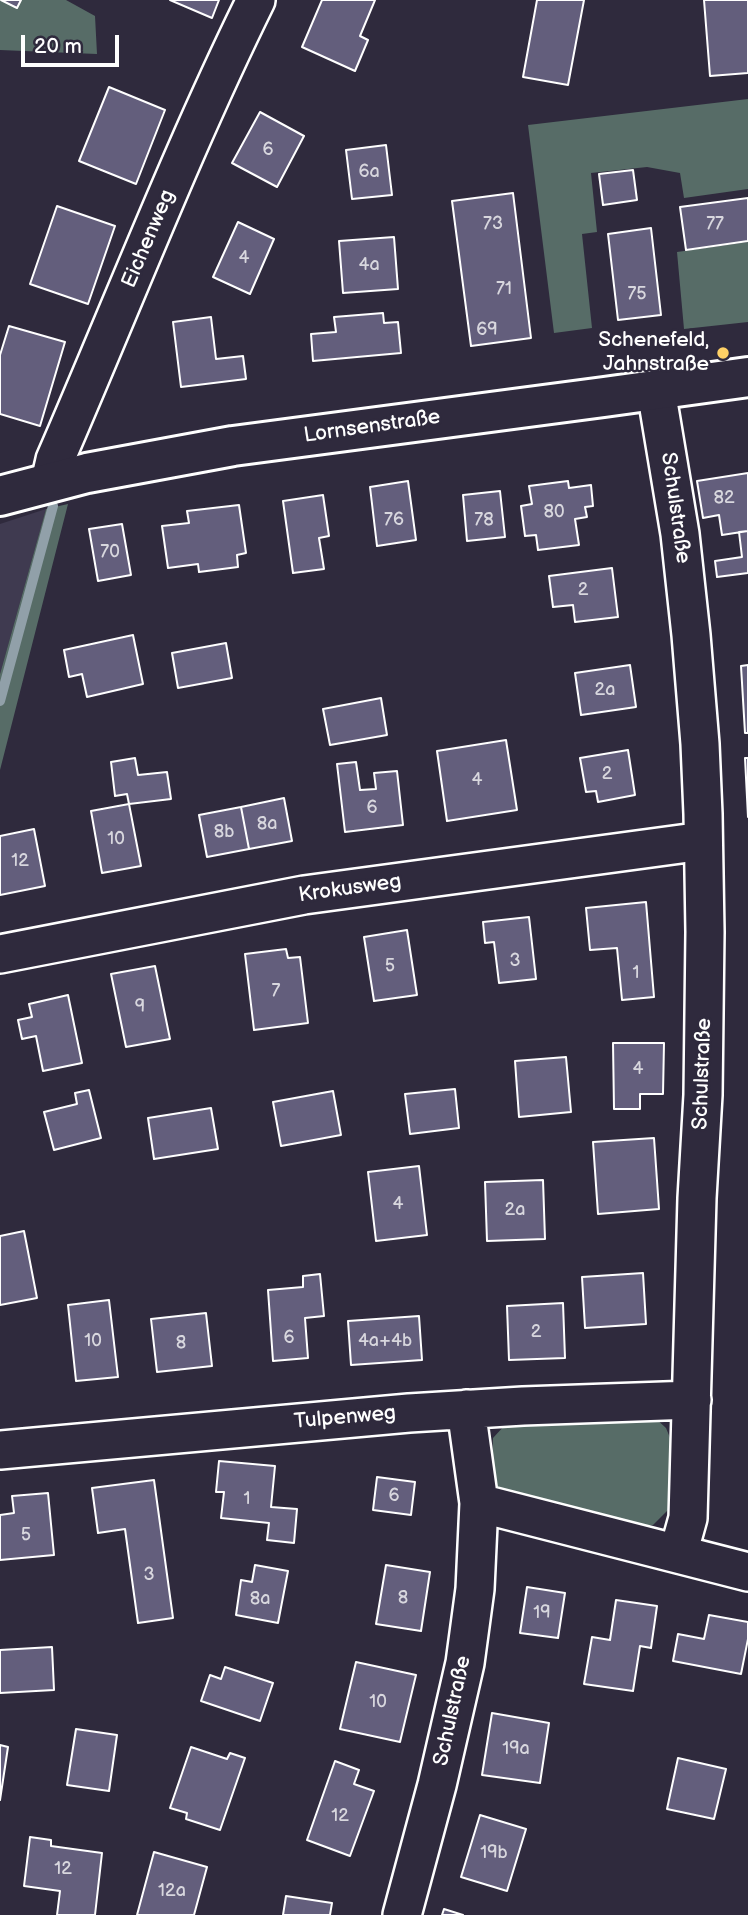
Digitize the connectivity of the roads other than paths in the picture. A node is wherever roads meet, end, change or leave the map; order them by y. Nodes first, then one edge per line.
1 (256, 0) edge
2 (748, 377) edge
3 (656, 390) junction
4 (50, 482) junction
5 (0, 496) edge
6 (703, 841) junction
7 (0, 954) edge
8 (692, 1400) junction
9 (466, 1409) junction
10 (0, 1450) edge
11 (479, 1503) junction
12 (678, 1554) junction
13 (748, 1572) edge
14 (402, 1915) edge

1 - 4 street, Eichenweg
2 - 3 street, Lornsenstraße
3 - 4 street, Lornsenstraße
3 - 6 street, Schulstraße
4 - 5 street, Lornsenstraße
6 - 7 street, Krokusweg
6 - 8 street, Schulstraße
8 - 9 street, Tulpenweg
8 - 12 street, Schulstraße
9 - 10 street, Tulpenweg
9 - 11 street, Schulstraße
11 - 12 street
11 - 14 street, Schulstraße
12 - 13 street

